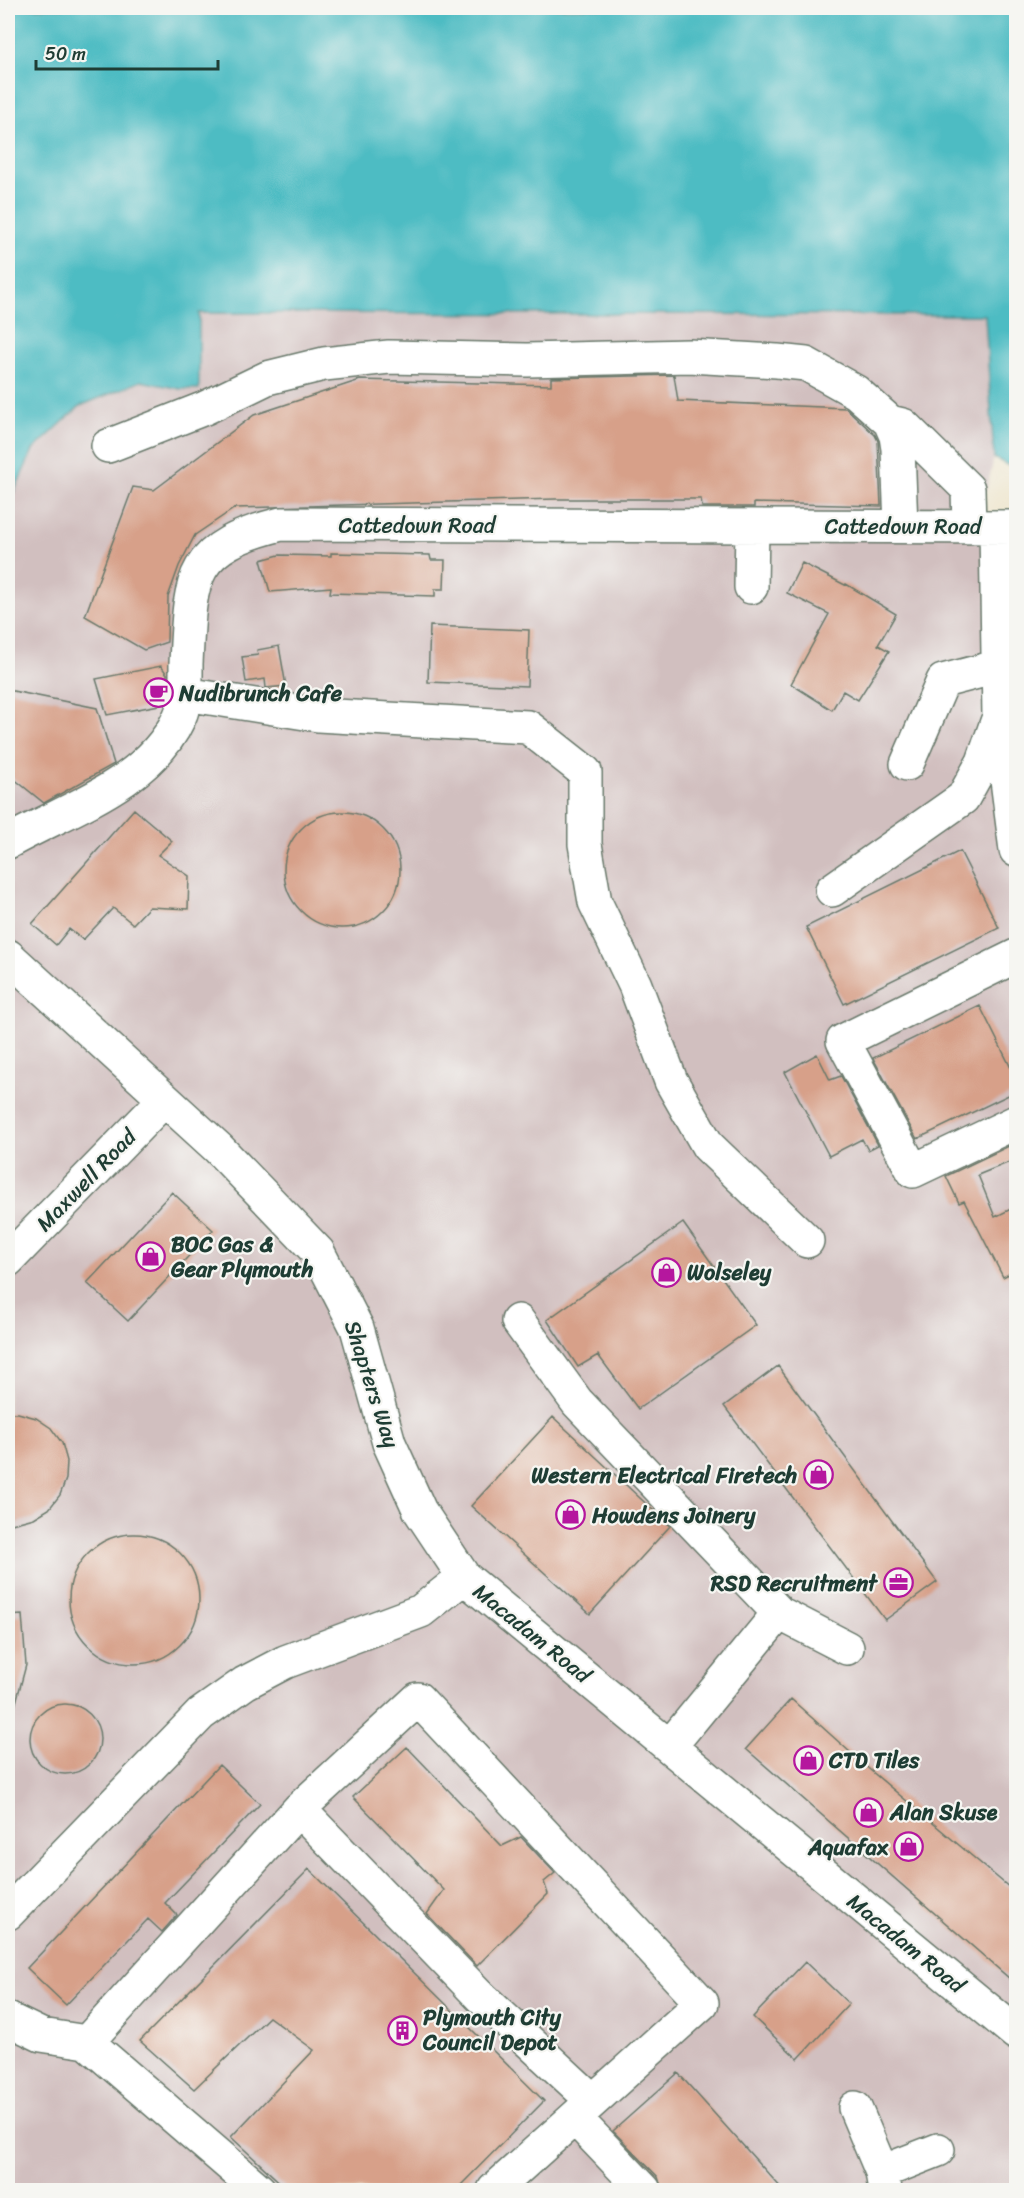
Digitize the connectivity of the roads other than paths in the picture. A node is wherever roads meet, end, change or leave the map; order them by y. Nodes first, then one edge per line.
1 (890, 422) junction
2 (108, 446) dead end
3 (752, 526) junction
4 (901, 526) junction
5 (994, 526) edge
6 (752, 587) dead end
7 (999, 669) junction
8 (185, 694) junction
9 (999, 718) junction
10 (907, 764) dead end
11 (8, 842) edge
12 (1017, 850) edge
13 (831, 890) dead end
14 (8, 956) edge
15 (1017, 956) edge
16 (164, 1100) junction
17 (1017, 1122) edge
18 (807, 1240) dead end
19 (8, 1260) edge
20 (518, 1321) dead end
21 (464, 1577) junction
22 (779, 1612) junction
23 (847, 1648) dead end
24 (670, 1746) junction
25 (299, 1809) junction
26 (8, 1913) edge
27 (8, 2019) edge
28 (1017, 2033) edge
29 (87, 2042) junction
30 (855, 2108) dead end
31 (584, 2109) junction
32 (938, 2150) dead end
33 (883, 2181) edge
34 (259, 2190) edge
35 (494, 2190) edge
36 (644, 2190) edge

1 - 2 street
1 - 4 street
1 - 5 street
3 - 4 street, Cattedown Road
3 - 6 street
3 - 8 street, Cattedown Road
4 - 5 street, Cattedown Road
5 - 7 street
7 - 9 street
7 - 10 street
8 - 11 street, Cattedown Road
8 - 18 street
9 - 12 street
9 - 13 street
14 - 16 street
15 - 17 street
16 - 19 street, Maxwell Road
16 - 21 street, Shapters Way
20 - 22 street
21 - 24 street, Macadam Road
21 - 26 street, Macadam Road
22 - 23 street
22 - 24 street
24 - 28 street, Macadam Road
25 - 29 street
25 - 31 street
25 - 31 street
27 - 29 street
29 - 34 street
30 - 33 street
31 - 35 street
31 - 36 street
32 - 33 street

